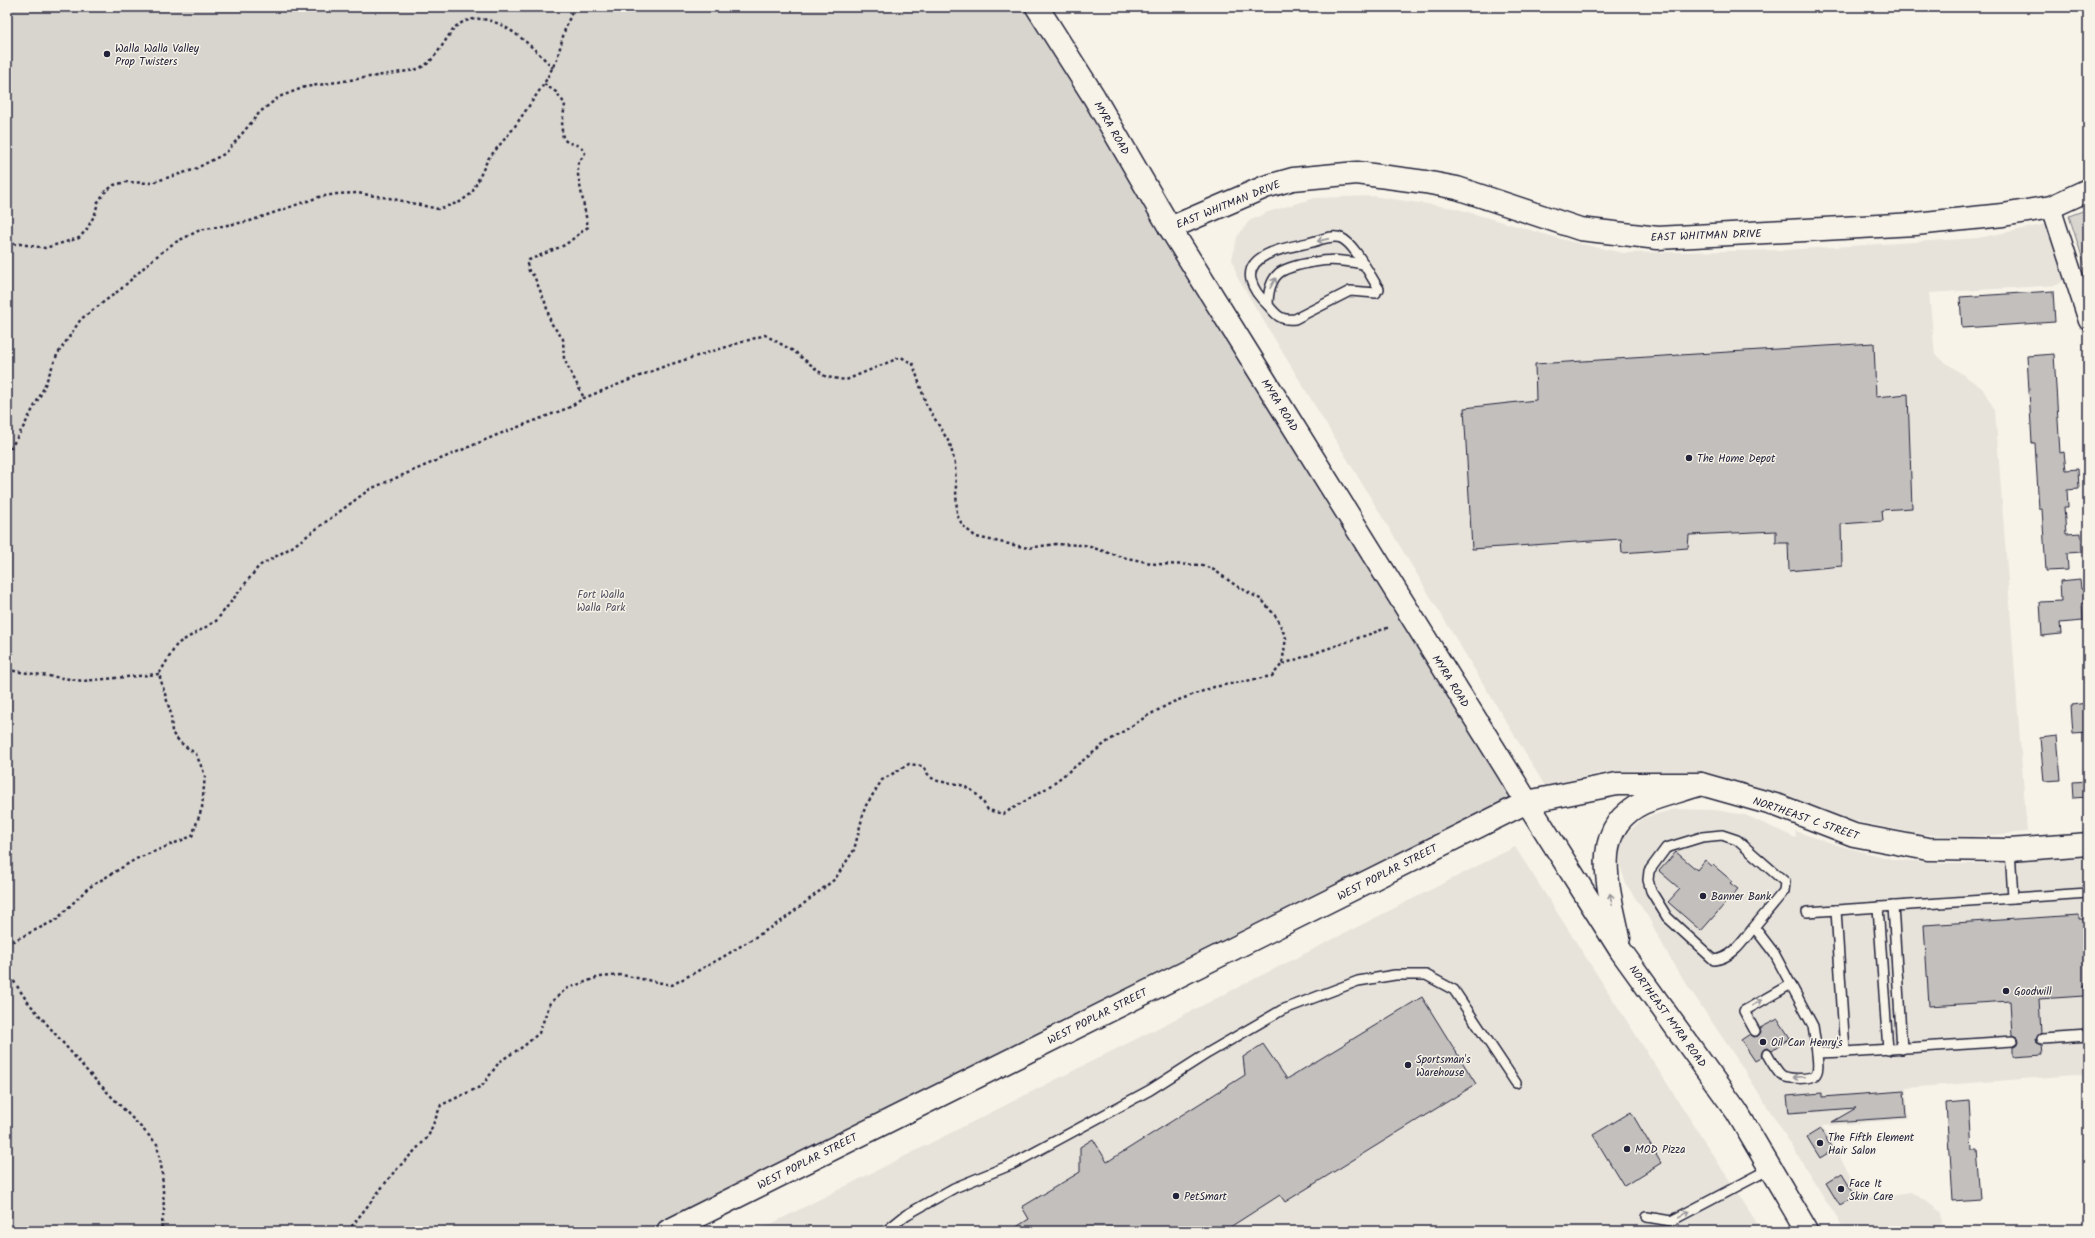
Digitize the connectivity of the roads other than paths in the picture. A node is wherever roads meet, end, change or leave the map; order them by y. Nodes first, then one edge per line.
1 (1037, 7) edge
2 (2088, 190) edge
3 (2051, 207) junction
4 (1170, 228) junction
5 (1362, 264) junction
6 (1268, 305) junction
7 (2088, 321) edge
8 (1701, 784) junction
9 (1526, 802) junction
10 (2088, 844) edge
11 (2010, 850) junction
12 (2088, 893) edge
13 (2013, 898) junction
14 (1893, 906) junction
15 (1878, 907) junction
16 (1836, 910) junction
17 (1807, 912) dead end
18 (1754, 927) junction
19 (1622, 951) junction
20 (1791, 984) junction
21 (1755, 1031) dead end
22 (2088, 1036) edge
23 (2042, 1039) dead end
24 (2013, 1042) dead end
25 (1902, 1049) junction
26 (1888, 1050) junction
27 (1846, 1052) junction
28 (1817, 1053) junction
29 (1767, 1054) dead end
30 (1516, 1083) dead end
31 (1770, 1169) junction
32 (1647, 1217) dead end
33 (668, 1231) edge
34 (886, 1231) edge
35 (1807, 1231) edge

1 - 4 main road, MYRA ROAD
2 - 3 main road, EAST WHITMAN DRIVE
3 - 4 main road, EAST WHITMAN DRIVE
3 - 7 street
4 - 9 main road, MYRA ROAD
6 -> 5 lane
5 - 6 lane
5 -> 6 lane
8 - 9 main road, NORTHEAST C STREET
8 - 11 main road, NORTHEAST C STREET
19 -> 8 main road
9 - 19 main road, NORTHEAST MYRA ROAD
9 - 33 main road, WEST POPLAR STREET
10 - 11 main road, NORTHEAST C STREET
11 - 13 lane
12 - 13 lane
13 - 14 lane
14 - 15 lane
14 - 25 lane
15 - 16 lane
15 - 26 lane
16 - 17 lane
16 - 27 lane
18 - 18 lane
18 - 20 lane
19 - 31 main road, NORTHEAST MYRA ROAD
21 -> 20 lane
20 - 28 lane
22 - 23 lane
24 - 25 lane
25 - 26 lane
26 - 27 lane
27 - 28 lane
28 -> 29 lane
30 - 34 lane
32 -> 31 lane
31 - 35 main road, NORTHEAST MYRA ROAD

